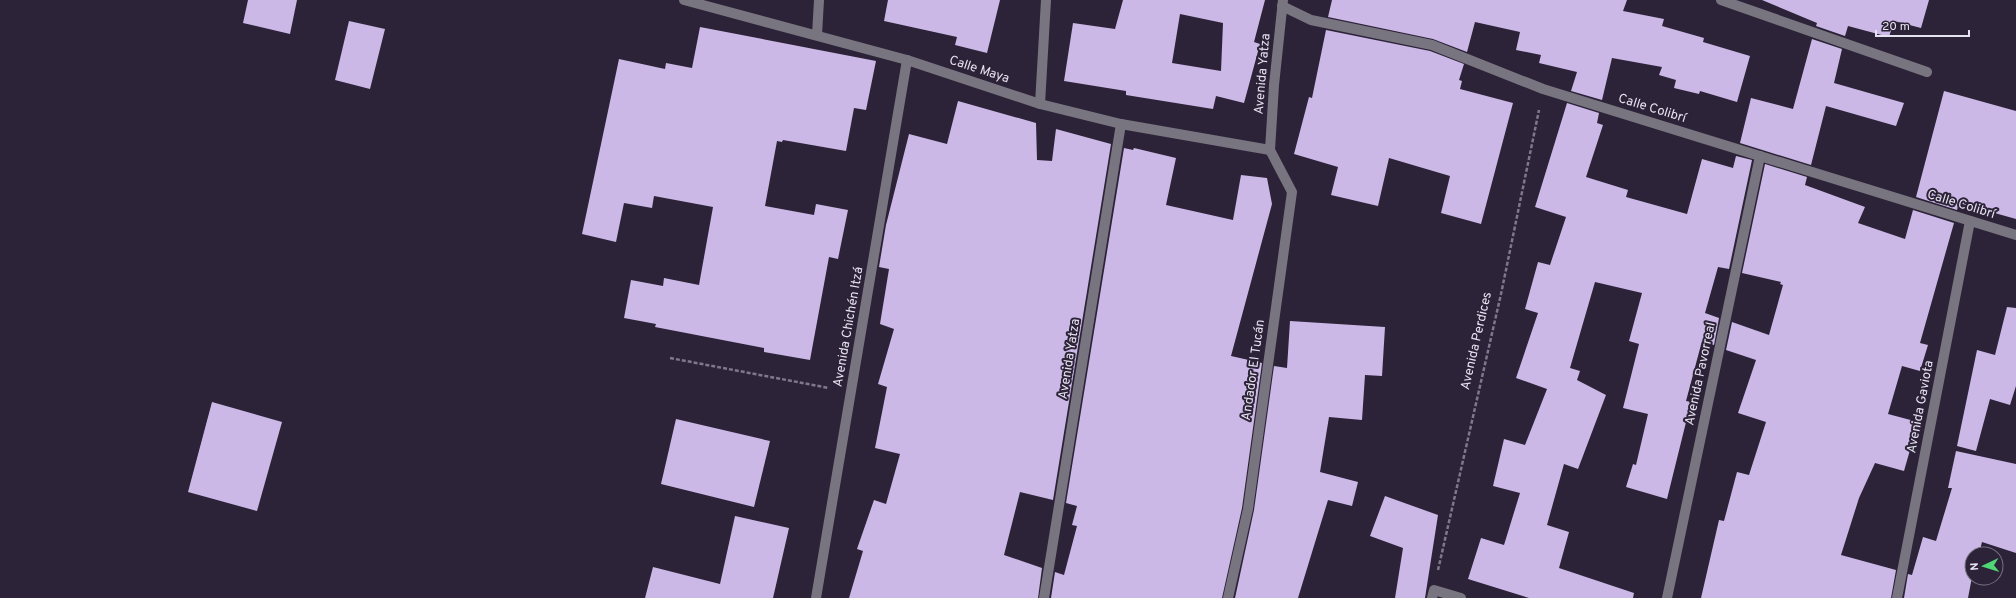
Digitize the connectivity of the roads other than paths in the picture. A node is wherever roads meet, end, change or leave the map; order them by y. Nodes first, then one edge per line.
1 (684, 0) edge
2 (819, 0) edge
3 (1046, 0) edge
4 (1721, 0) edge
5 (1282, 3) edge
6 (817, 35) junction
7 (908, 60) junction
8 (1927, 72) dead end
9 (1040, 104) junction
10 (1121, 124) junction
11 (1270, 150) junction
12 (1760, 156) junction
13 (1970, 221) junction
14 (2016, 235) edge
15 (1433, 594) edge
16 (816, 598) edge
17 (1044, 598) edge
18 (1228, 598) edge
19 (1461, 598) edge
20 (1667, 598) edge
21 (1897, 598) edge

1 - 6 street, Calle Maya
2 - 6 street
3 - 9 street
4 - 8 street
5 - 11 street, Avenida Yatza
5 - 12 street, Calle Colibrí
6 - 7 street, Calle Maya
7 - 9 street, Calle Maya
7 - 16 street, Avenida Chichén Itzá
9 - 10 street, Calle Maya
10 - 11 street, Calle Maya
10 - 17 street, Avenida Yatza
11 - 18 street, Andador El Tucán
12 - 13 street, Calle Colibrí
12 - 20 street, Avenida Pavorreal
13 - 14 street, Calle Colibrí
13 - 21 street, Avenida Gaviota
15 - 19 street

